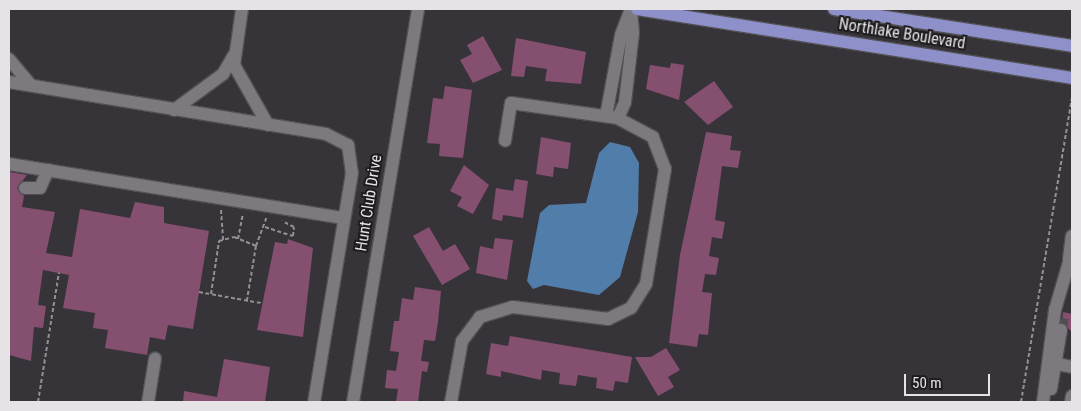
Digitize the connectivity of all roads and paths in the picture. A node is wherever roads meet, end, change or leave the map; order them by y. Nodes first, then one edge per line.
1 (242, 9) edge
2 (418, 9) edge
3 (631, 9) edge
4 (637, 9) edge
5 (834, 9) edge
6 (1072, 46) edge
7 (235, 53) junction
8 (9, 60) edge
9 (1072, 78) edge
10 (9, 82) edge
11 (31, 85) junction
12 (1072, 97) edge
13 (174, 110) junction
14 (612, 117) junction
15 (268, 125) junction
16 (505, 142) dead end
17 (9, 164) edge
18 (48, 170) junction
19 (25, 188) dead end
20 (229, 207) dead end
21 (236, 208) dead end
22 (244, 210) junction
23 (251, 211) dead end
24 (270, 214) dead end
25 (278, 216) dead end
26 (344, 218) junction
27 (265, 227) junction
28 (1072, 236) edge
29 (238, 239) junction
30 (223, 240) junction
31 (256, 246) junction
32 (1071, 252) edge
33 (59, 273) dead end
34 (199, 292) dead end
35 (211, 294) junction
36 (247, 300) junction
37 (261, 303) dead end
38 (1064, 312) tunnel mouth
39 (1061, 330) tunnel mouth
40 (155, 359) dead end
41 (1057, 364) junction
42 (1072, 367) edge
43 (1072, 396) edge
44 (38, 402) edge
45 (148, 402) edge
46 (314, 402) edge
47 (353, 402) edge
48 (451, 402) edge
49 (1022, 402) edge
50 (1043, 402) edge
51 (1048, 402) edge
52 (1071, 402) edge

1 - 7 street
2 - 47 street, Hunt Club Drive
3 - 14 street
4 - 9 main road, Northlake Boulevard
5 - 6 main road, Northlake Boulevard
7 - 13 street
7 - 15 street
8 - 11 street
10 - 11 street
11 - 13 street
12 - 49 path
13 - 15 street
14 - 16 street
14 - 48 street
15 - 26 street
17 - 18 street
18 - 19 street
18 - 26 street
20 - 30 path
21 - 22 path
22 - 23 path
22 - 29 path
24 - 27 path
25 - 27 path
26 - 46 street
27 - 31 path
28 - 32 street
29 - 30 path
29 - 31 path
30 - 35 path
31 - 36 path
32 - 38 street
32 - 50 street
33 - 44 path
34 - 35 path
35 - 36 path
36 - 37 path
39 - 41 street
40 - 45 street
41 - 42 street
41 - 51 street
43 - 52 street

